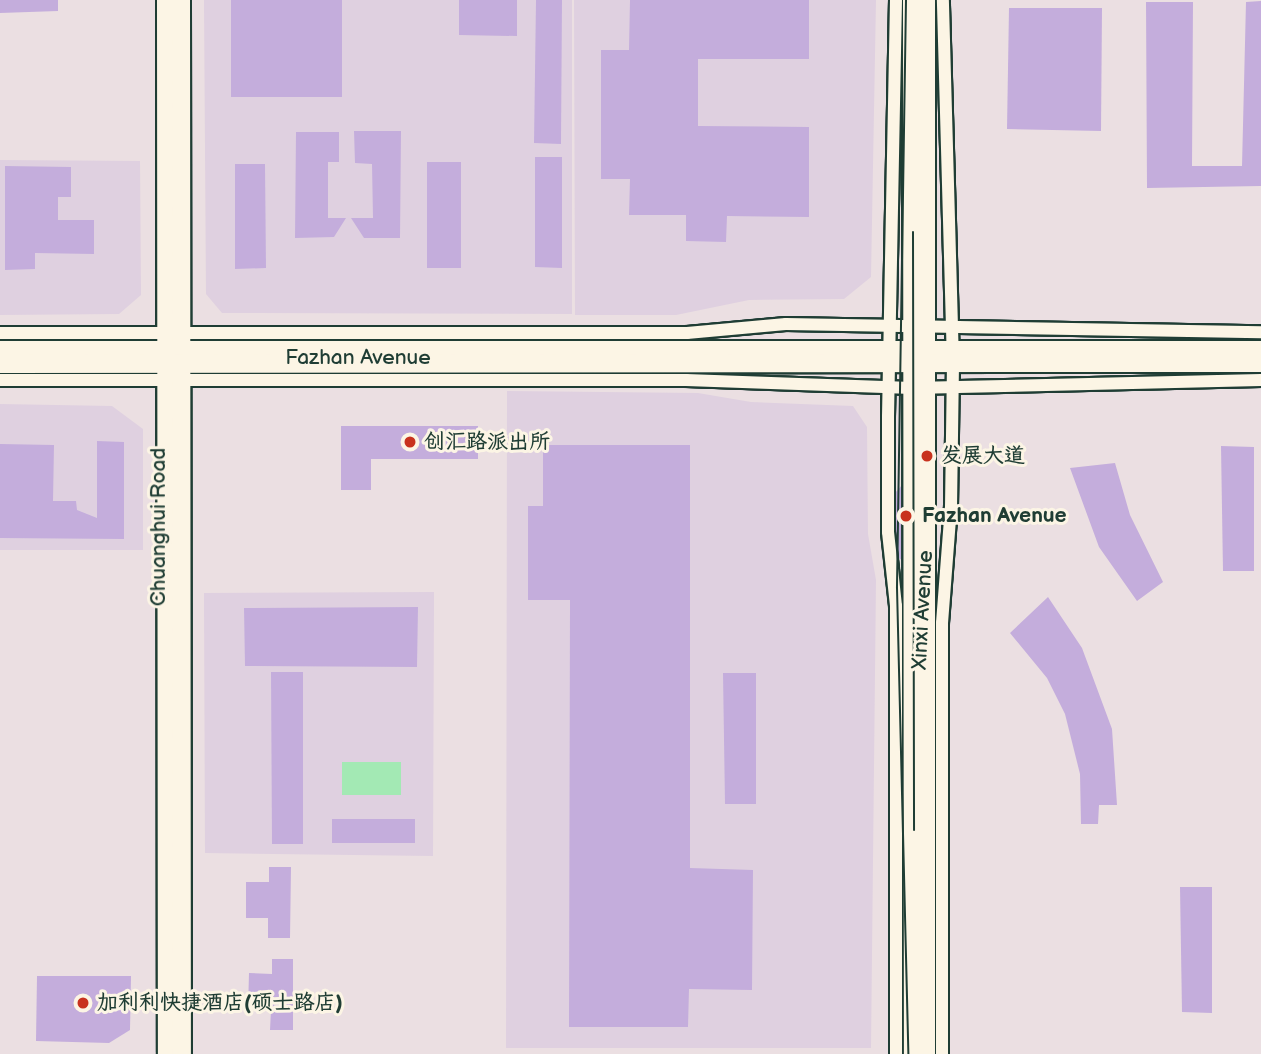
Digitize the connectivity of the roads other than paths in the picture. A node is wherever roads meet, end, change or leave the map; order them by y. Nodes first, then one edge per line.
1 (166, 0) edge
2 (181, 0) edge
3 (895, 0) edge
4 (912, 0) edge
5 (926, 0) edge
6 (943, 0) edge
7 (888, 325) junction
8 (919, 325) junction
9 (953, 325) junction
10 (1261, 332) edge
11 (0, 334) edge
12 (0, 349) edge
13 (1261, 350) edge
14 (174, 356) junction
15 (888, 357) junction
16 (919, 357) junction
17 (953, 357) junction
18 (0, 363) edge
19 (1261, 363) edge
20 (0, 380) edge
21 (1261, 380) edge
22 (888, 388) junction
23 (919, 388) junction
24 (953, 388) junction
25 (167, 1054) edge
26 (182, 1054) edge
27 (896, 1054) edge
28 (913, 1054) edge
29 (926, 1054) edge
30 (942, 1054) edge

1 - 14 street, Chuanghui Road
2 - 14 street, Chuanghui Road
3 - 7 street, Xinxi Avenue
4 - 8 street, Xinxi Avenue
5 - 8 street, Xinxi Avenue
6 - 9 street, Xinxi Avenue
7 - 8 street, Fazhan Avenue
7 - 14 street, Fazhan Avenue
7 - 15 street, Xinxi Avenue
8 - 9 street, Fazhan Avenue
8 - 16 street, Xinxi Avenue
9 - 10 street, Fazhan Avenue
9 - 17 street, Xinxi Avenue
11 - 14 street, Fazhan Avenue
12 - 14 street, Fazhan Avenue
13 - 17 street, Fazhan Avenue
14 - 15 street, Fazhan Avenue
14 - 18 street, Fazhan Avenue
14 - 20 street, Fazhan Avenue
14 - 22 street, Fazhan Avenue
14 - 25 street, Chuanghui Road
14 - 26 street, Chuanghui Road
15 - 16 street, Fazhan Avenue
15 - 22 street, Xinxi Avenue
16 - 17 street, Fazhan Avenue
16 - 23 street, Xinxi Avenue
17 - 19 street, Fazhan Avenue
17 - 24 street, Xinxi Avenue
21 - 24 street, Fazhan Avenue
22 - 23 street, Fazhan Avenue
22 - 27 street, Xinxi Avenue
23 - 24 street, Fazhan Avenue
23 - 28 street, Xinxi Avenue
23 - 29 street, Xinxi Avenue
24 - 30 street, Xinxi Avenue

